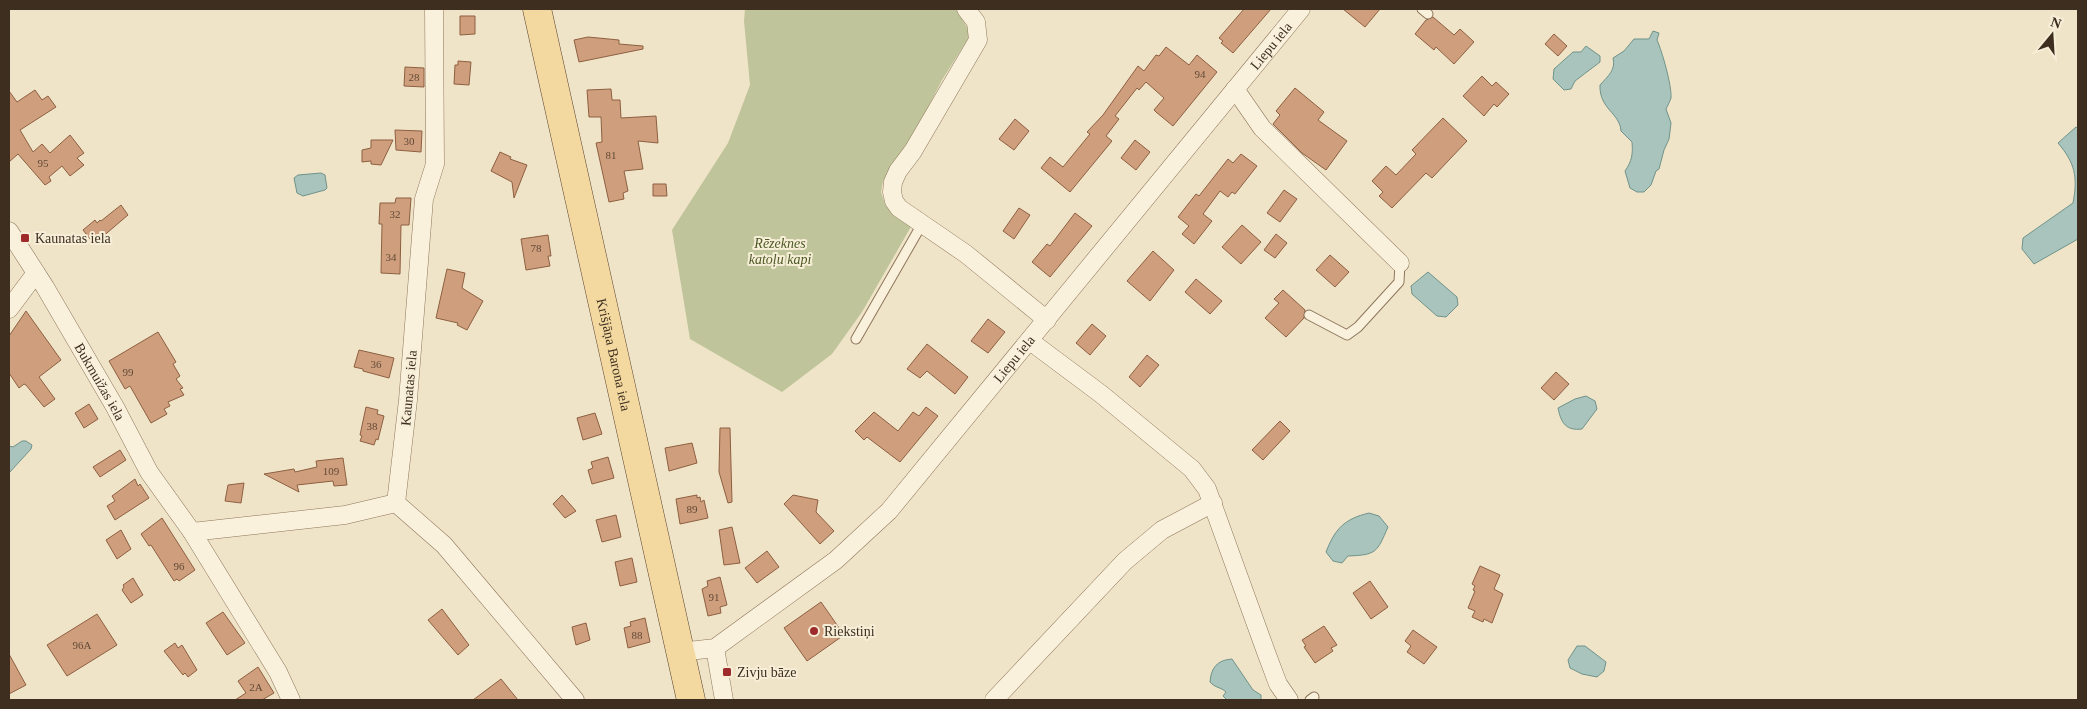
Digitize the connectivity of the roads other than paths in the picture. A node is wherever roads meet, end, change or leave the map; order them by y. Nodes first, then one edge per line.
1 (434, 9) edge
2 (537, 9) edge
3 (966, 9) edge
4 (1301, 9) edge
5 (1235, 89) junction
6 (922, 224) junction
7 (9, 231) edge
8 (1400, 263) joint
9 (36, 273) junction
10 (9, 309) edge
11 (1309, 315) dead end
12 (1047, 320) junction
13 (856, 339) dead end
14 (1030, 341) junction
15 (396, 503) junction
16 (1213, 503) junction
17 (192, 532) junction
18 (715, 648) junction
19 (680, 652) junction
20 (290, 700) edge
21 (575, 700) edge
22 (691, 700) edge
23 (724, 700) edge
24 (994, 700) edge
25 (1289, 700) edge

1 - 15 street, Kaunatas iela
2 - 19 main road, Krišjāņa Barona iela
3 - 6 street
4 - 5 street, Liepu iela
5 - 8 street
5 - 12 street, Liepu iela
6 - 12 street
6 - 13 lane
7 - 9 street, Bukmuižas iela
8 - 11 lane
9 - 10 street
9 - 17 street, Bukmuižas iela
12 - 14 street, Liepu iela
14 - 16 street
14 - 18 street, Liepu iela
15 - 17 street
15 - 21 street
16 - 24 street
16 - 25 street
17 - 20 street, Bukmuižas iela
18 - 19 street, Liepu iela
18 - 23 street
19 - 22 main road, Krišjāņa Barona iela

